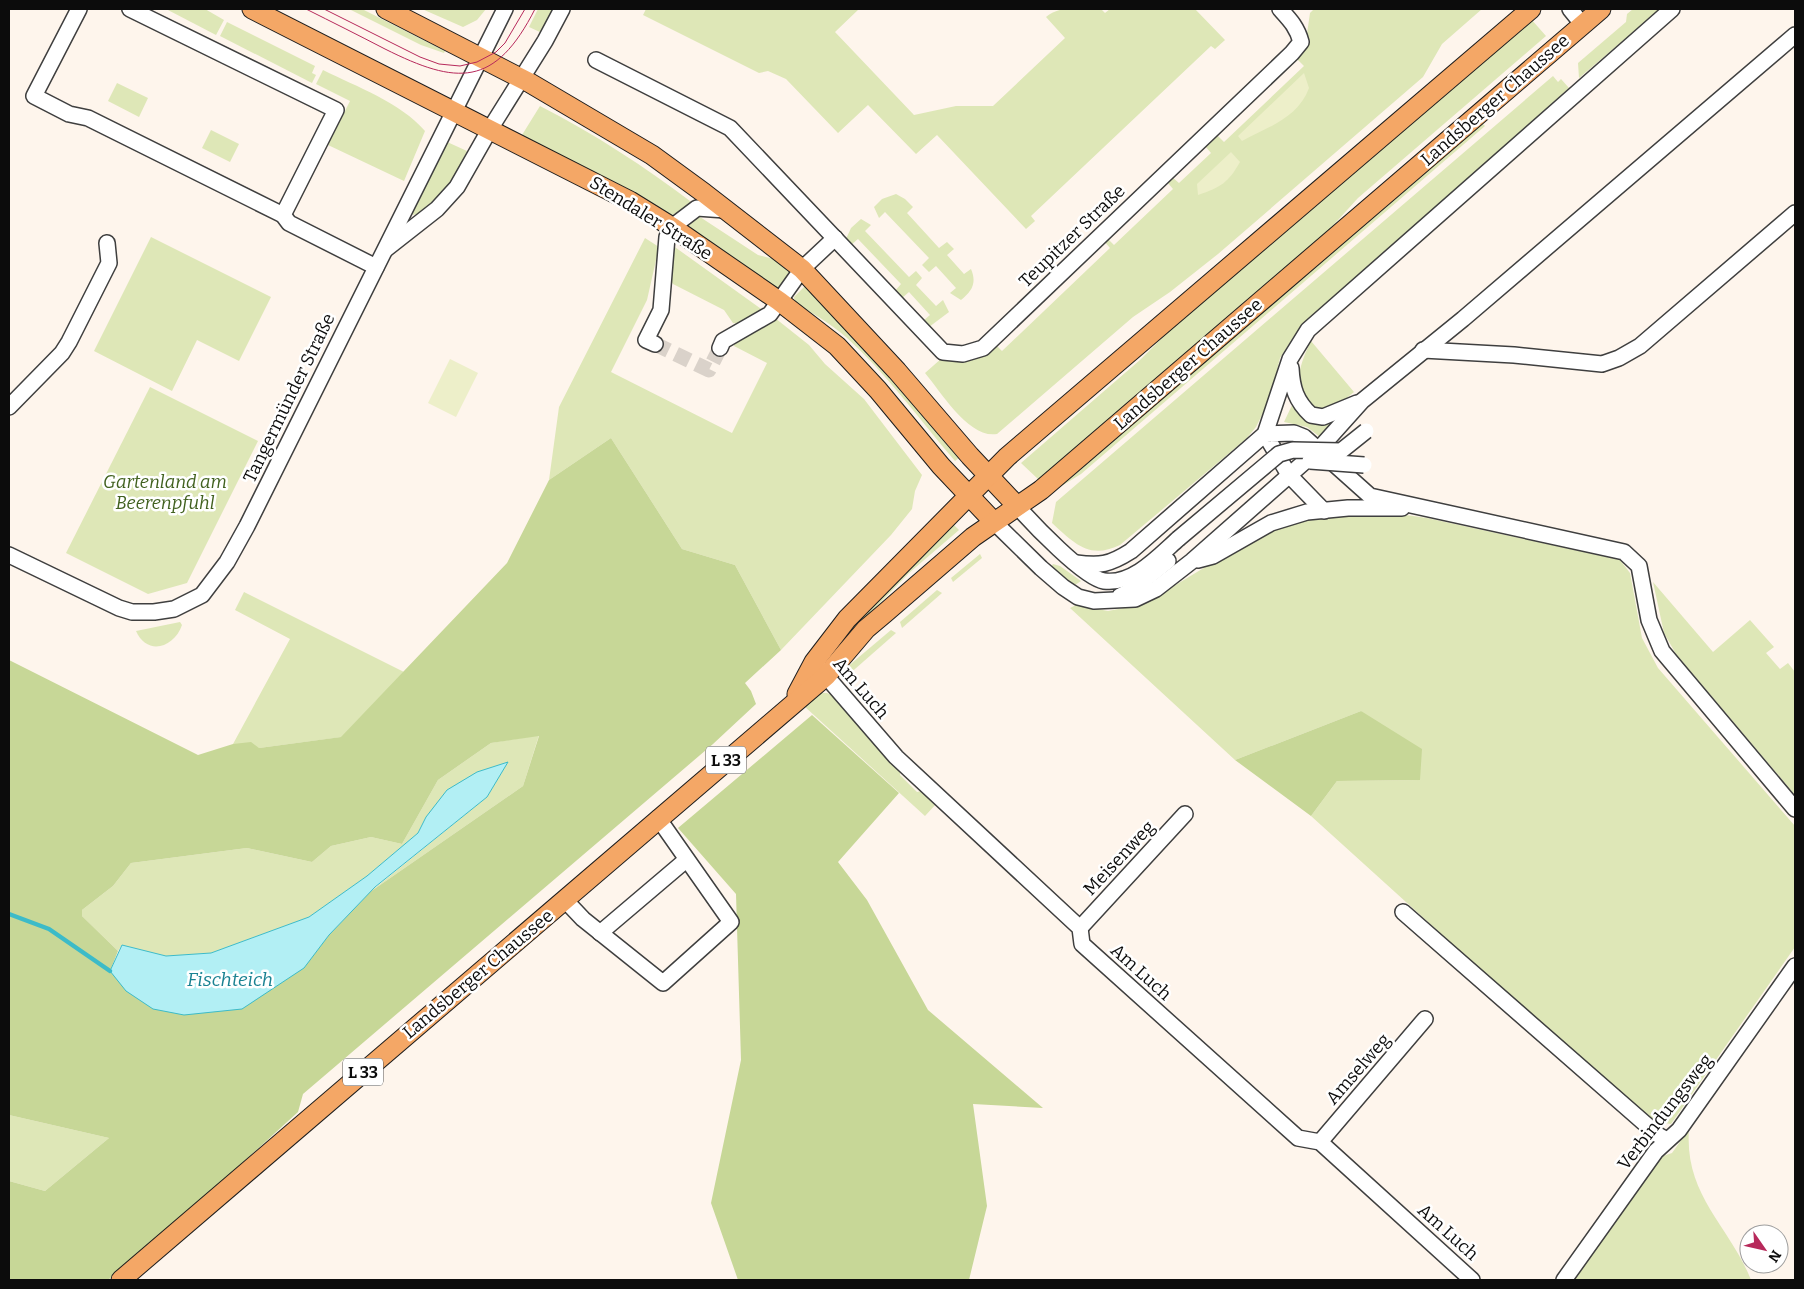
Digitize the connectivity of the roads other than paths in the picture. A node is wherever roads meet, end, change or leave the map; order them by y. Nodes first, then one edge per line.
1 (79, 9) edge
2 (130, 9) edge
3 (252, 9) edge
4 (386, 9) edge
5 (505, 9) edge
6 (562, 9) edge
7 (1280, 9) edge
8 (1531, 9) edge
9 (1601, 9) edge
10 (1672, 9) edge
11 (1575, 15) edge
12 (1795, 35) edge
13 (480, 57) junction
14 (596, 60) dead end
15 (522, 79) junction
16 (453, 110) junction
17 (490, 129) junction
18 (725, 210) junction
19 (1795, 213) edge
20 (283, 215) junction
21 (672, 227) junction
22 (835, 238) junction
23 (107, 243) dead end
24 (383, 252) junction
25 (376, 267) junction
26 (802, 269) junction
27 (779, 301) junction
28 (655, 344) dead end
29 (720, 348) tunnel mouth
30 (1423, 350) junction
31 (1290, 360) junction
32 (1362, 401) junction
33 (9, 407) edge
34 (1366, 431) dead end
35 (1264, 434) junction
36 (1330, 438) junction
37 (1319, 449) junction
38 (1364, 465) dead end
39 (1337, 466) junction
40 (988, 475) junction
41 (1289, 475) junction
42 (968, 495) junction
43 (1012, 501) junction
44 (1416, 506) junction
45 (1324, 511) junction
46 (990, 517) junction
47 (1182, 542) junction
48 (9, 555) edge
49 (1192, 561) junction
50 (1076, 563) junction
51 (1109, 601) junction
52 (820, 669) junction
53 (1795, 809) edge
54 (1185, 814) dead end
55 (658, 818) junction
56 (686, 860) junction
57 (566, 900) junction
58 (1403, 912) dead end
59 (1080, 928) junction
60 (600, 933) junction
61 (1795, 966) edge
62 (1425, 1019) dead end
63 (1667, 1140) junction
64 (1320, 1142) junction
65 (121, 1280) edge
66 (1472, 1280) edge
67 (1564, 1280) edge

1 - 20 street
2 - 20 street
3 - 16 main road, Stendaler Straße
4 - 13 main road
5 - 13 street, Tangermünder Straße
6 - 15 street, Tangermünder Straße
7 - 22 street, Teupitzer Straße
8 - 40 main road, Landsberger Chaussee
9 - 11 main road, Landsberger Chaussee
10 - 31 street
11 - 43 main road, Landsberger Chaussee
12 - 30 street
13 - 15 main road
13 - 16 street, Tangermünder Straße
14 - 22 street, Teupitzer Straße
15 - 17 street, Tangermünder Straße
15 - 18 main road
16 - 17 main road, Stendaler Straße
16 - 24 street, Tangermünder Straße
17 - 21 main road, Stendaler Straße
17 - 24 street, Tangermünder Straße
18 - 21 street
18 - 26 main road
19 - 30 street
20 - 25 street
21 - 27 main road, Stendaler Straße
21 - 28 street
22 - 26 street
23 - 33 street
24 - 25 street, Tangermünder Straße
25 - 48 street, Tangermünder Straße
26 - 27 street
26 - 40 main road
27 - 29 street
27 - 42 main road, Stendaler Straße
30 - 32 street
31 - 32 street
31 - 35 street
32 - 36 street
34 - 47 street, bridge
35 - 37 street
35 - 41 street
35 - 50 street
36 - 37 street
36 - 39 street
37 - 39 street
37 - 41 street
38 - 47 street, bridge
39 - 44 street
40 - 42 main road, Landsberger Chaussee
40 - 43 main road
41 - 45 street
41 - 49 street
42 - 46 main road, Stendaler Straße
42 - 52 main road, Landsberger Chaussee
43 - 46 main road, Landsberger Chaussee
43 - 50 street
44 - 45 street
44 - 53 street
45 - 49 street
46 - 51 street
46 - 52 main road, Landsberger Chaussee
47 - 50 street
47 - 51 street
49 - 51 street
52 - 55 main road, Landsberger Chaussee / L 33
52 - 59 street, Am Luch
54 - 59 street, Meisenweg
55 - 56 street
55 - 57 main road, Landsberger Chaussee / L 33
56 - 60 street
56 - 60 street
57 - 60 street
57 - 65 main road, Landsberger Chaussee / L 33
58 - 63 street
59 - 64 street, Am Luch
61 - 63 street, Verbindungsweg
62 - 64 street, Amselweg
63 - 67 street, Verbindungsweg
64 - 66 street, Am Luch

